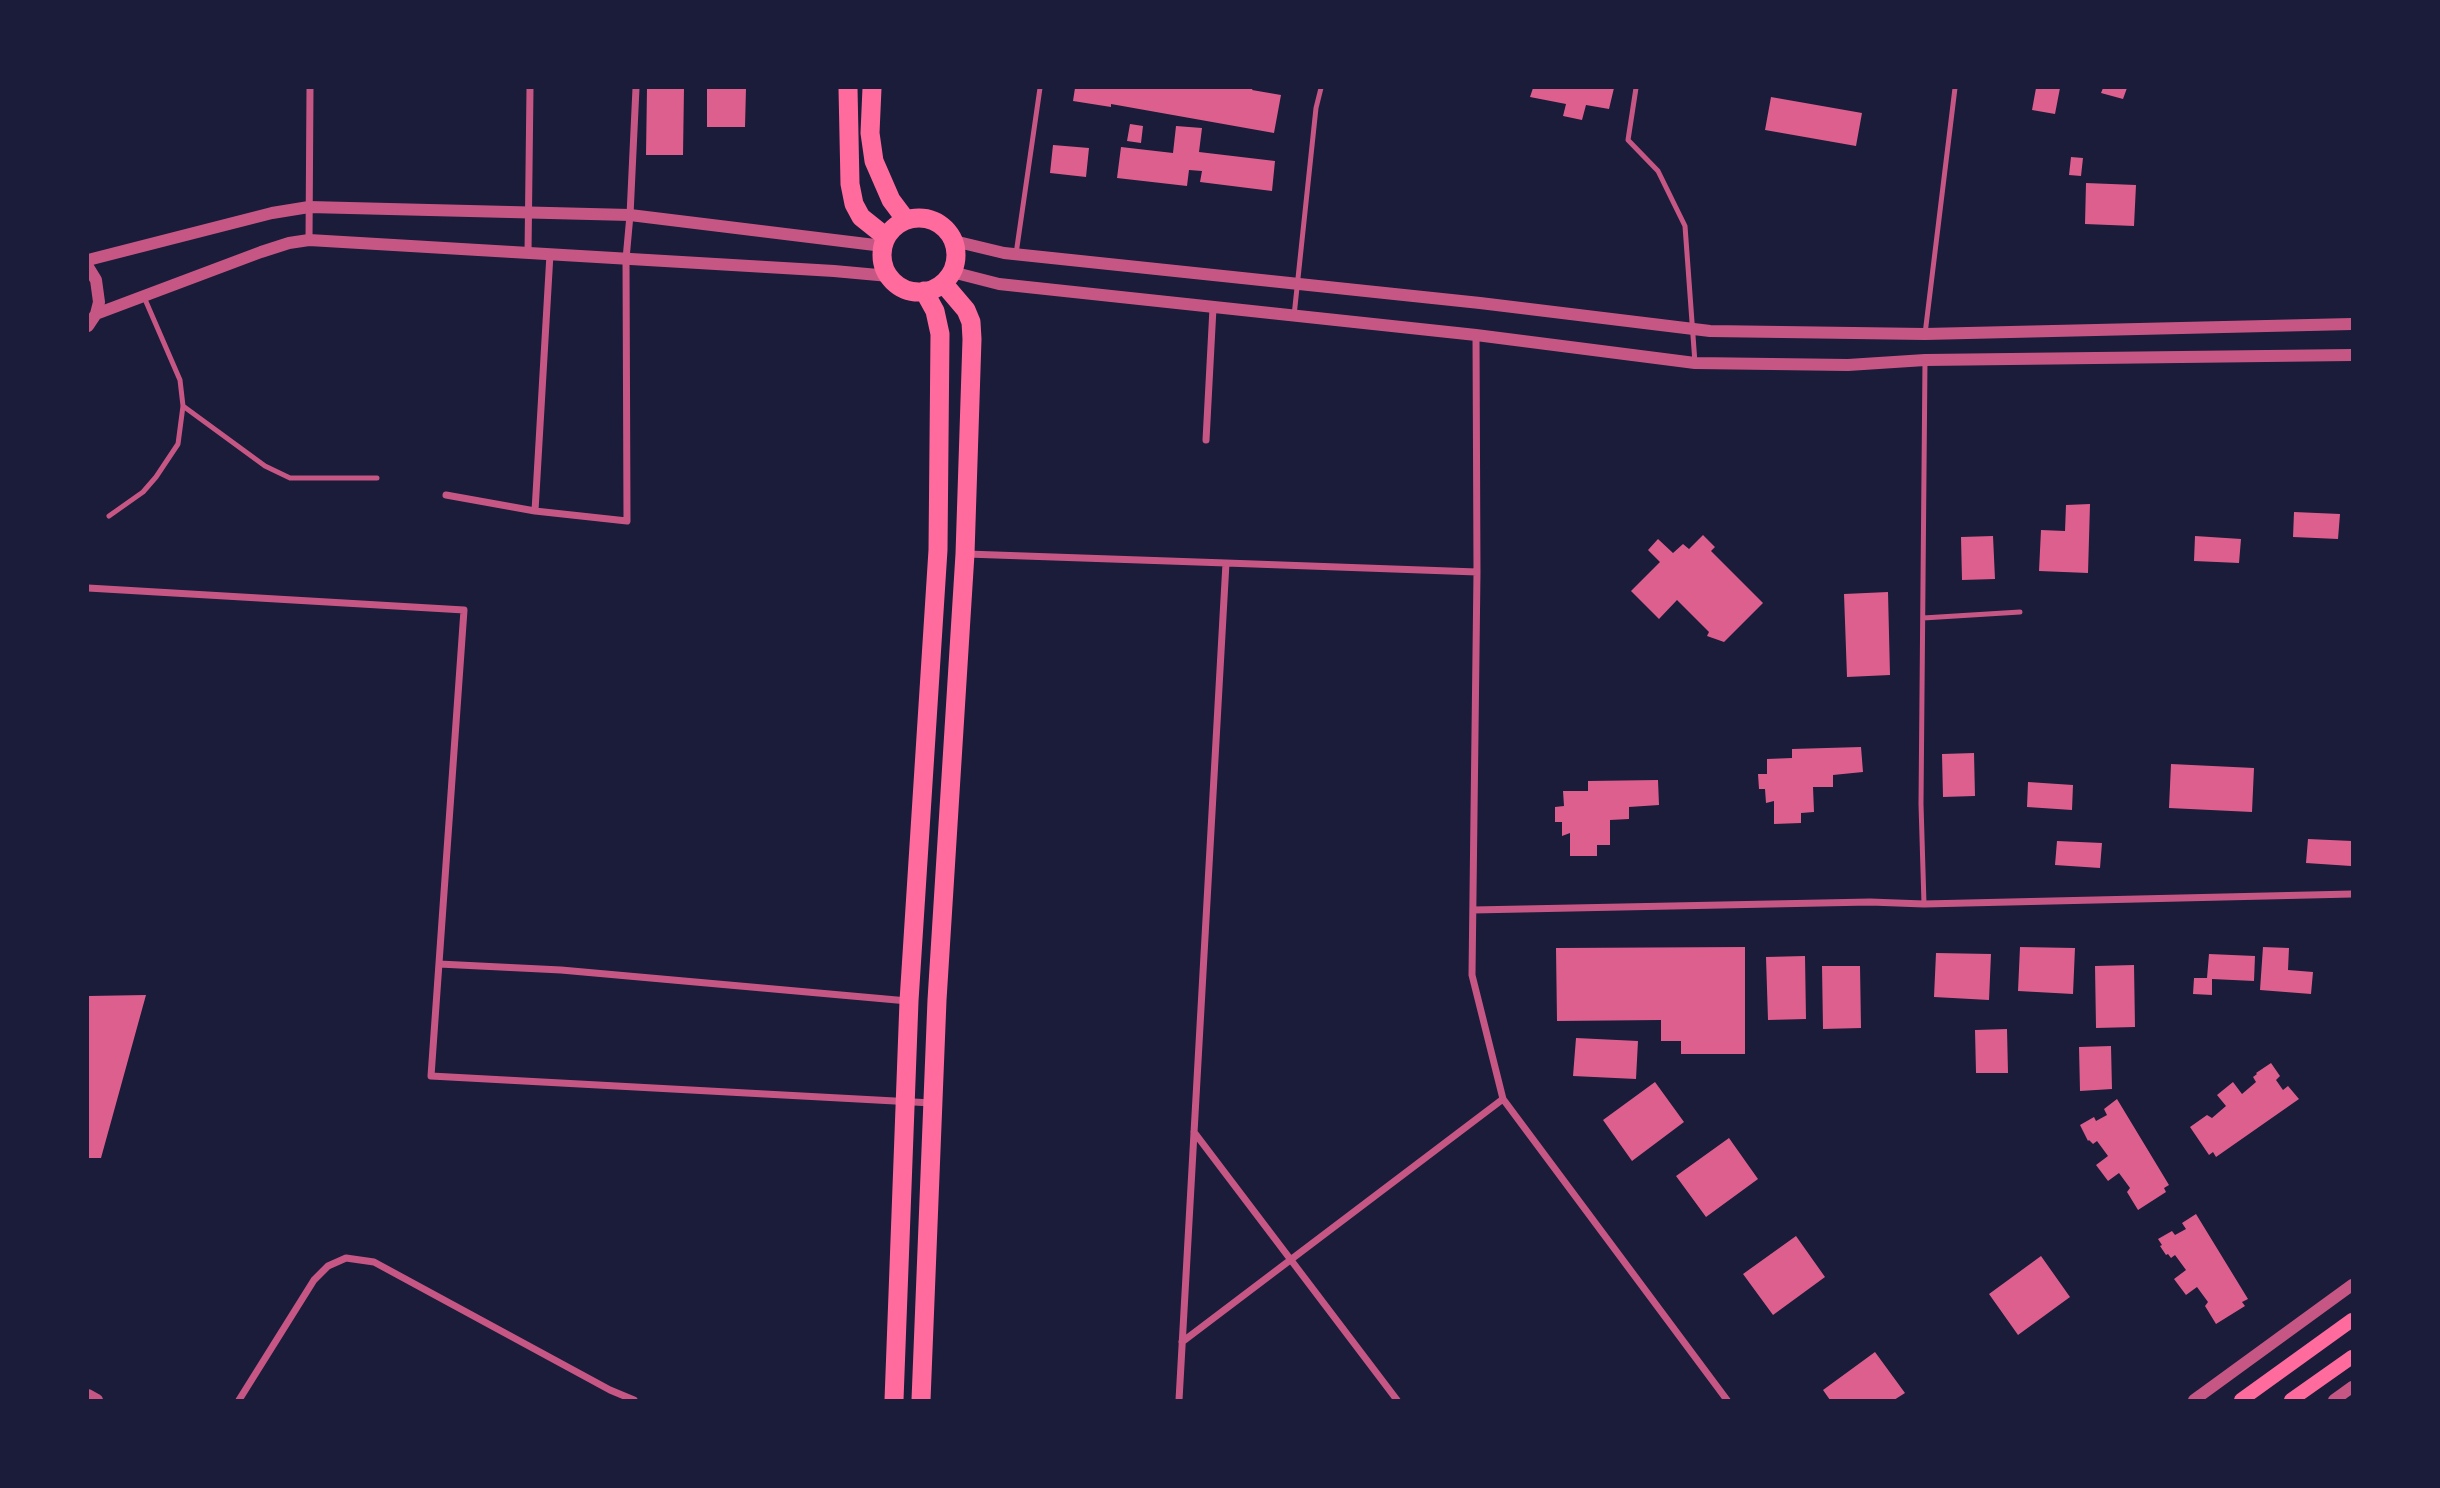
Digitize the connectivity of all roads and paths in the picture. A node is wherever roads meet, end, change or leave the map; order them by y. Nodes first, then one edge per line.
1 (310, 88) edge
2 (530, 88) edge
3 (636, 88) edge
4 (848, 88) edge
5 (872, 88) edge
6 (1040, 88) edge
7 (1321, 88) edge
8 (1636, 88) edge
9 (1955, 88) edge
10 (309, 207) junction
11 (528, 212) junction
12 (631, 215) junction
13 (906, 220) junction
14 (309, 240) junction
15 (954, 241) junction
16 (885, 242) junction
17 (528, 253) junction
18 (550, 254) junction
19 (1016, 254) junction
20 (626, 259) junction
21 (88, 260) edge
22 (88, 267) edge
23 (889, 276) junction
24 (947, 277) junction
25 (1297, 285) junction
26 (924, 292) junction
27 (144, 296) junction
28 (1213, 308) junction
29 (96, 314) junction
30 (1294, 316) junction
31 (2353, 324) edge
32 (88, 326) edge
33 (1692, 329) junction
34 (1925, 334) junction
35 (1476, 335) junction
36 (2353, 355) edge
37 (1925, 360) junction
38 (1695, 363) junction
39 (183, 406) junction
40 (1206, 440) dead end
41 (377, 478) dead end
42 (446, 495) dead end
43 (535, 511) junction
44 (109, 516) dead end
45 (965, 554) junction
46 (1226, 563) junction
47 (1477, 572) junction
48 (88, 588) edge
49 (2020, 612) dead end
50 (1923, 618) junction
51 (2353, 894) edge
52 (1924, 904) junction
53 (1473, 910) junction
54 (439, 964) junction
55 (909, 1001) junction
56 (1503, 1099) junction
57 (906, 1101) junction
58 (933, 1103) junction
59 (1194, 1132) junction
60 (1291, 1260) junction
61 (2353, 1285) edge
62 (2353, 1320) edge
63 (1182, 1342) junction
64 (2353, 1357) edge
65 (2353, 1387) edge
66 (88, 1395) edge
67 (97, 1401) edge
68 (239, 1401) edge
69 (634, 1401) edge
70 (894, 1401) edge
71 (921, 1401) edge
72 (1179, 1401) edge
73 (1396, 1401) edge
74 (1727, 1401) edge
75 (2193, 1401) edge
76 (2241, 1401) edge
77 (2291, 1401) edge
78 (2334, 1401) edge

1 - 10 street
2 - 11 street
3 - 12 street
4 - 16 highway
5 - 13 highway
6 - 19 lane
7 - 25 lane
8 - 33 lane
9 - 34 lane
10 - 11 street
10 - 14 street
10 - 21 street
11 - 12 street
11 - 17 street
12 - 16 street
12 - 20 street
13 - 15 highway
13 - 16 highway
14 - 17 street
14 - 27 street
15 - 19 street
15 - 24 highway
16 - 23 highway
17 - 18 street
18 - 20 street
18 - 43 street
19 - 25 street
20 - 23 street
20 - 43 street
22 - 29 street
23 - 26 highway
24 - 26 highway
24 - 28 street
24 - 45 highway
25 - 30 lane
25 - 33 street
26 - 55 highway
27 - 29 street
27 - 39 lane
28 - 30 street
28 - 40 street
29 - 32 street
30 - 35 street
31 - 34 street
33 - 34 street
33 - 38 lane
35 - 38 street
35 - 47 street
36 - 37 street
37 - 38 street
37 - 50 lane
39 - 41 lane
39 - 44 lane
42 - 43 street
45 - 46 street
45 - 58 highway
46 - 47 street
46 - 59 street
47 - 53 street
48 - 54 street
49 - 50 lane
50 - 52 lane
51 - 52 street
52 - 53 street
53 - 56 street
54 - 55 street
54 - 57 street
55 - 57 highway
56 - 60 street
56 - 74 street
57 - 58 street
57 - 70 highway
58 - 71 highway
59 - 60 street
59 - 63 street
60 - 63 street
60 - 73 street
61 - 75 street
62 - 76 main road
63 - 72 street
64 - 77 main road
65 - 78 street
66 - 67 street
68 - 69 street

